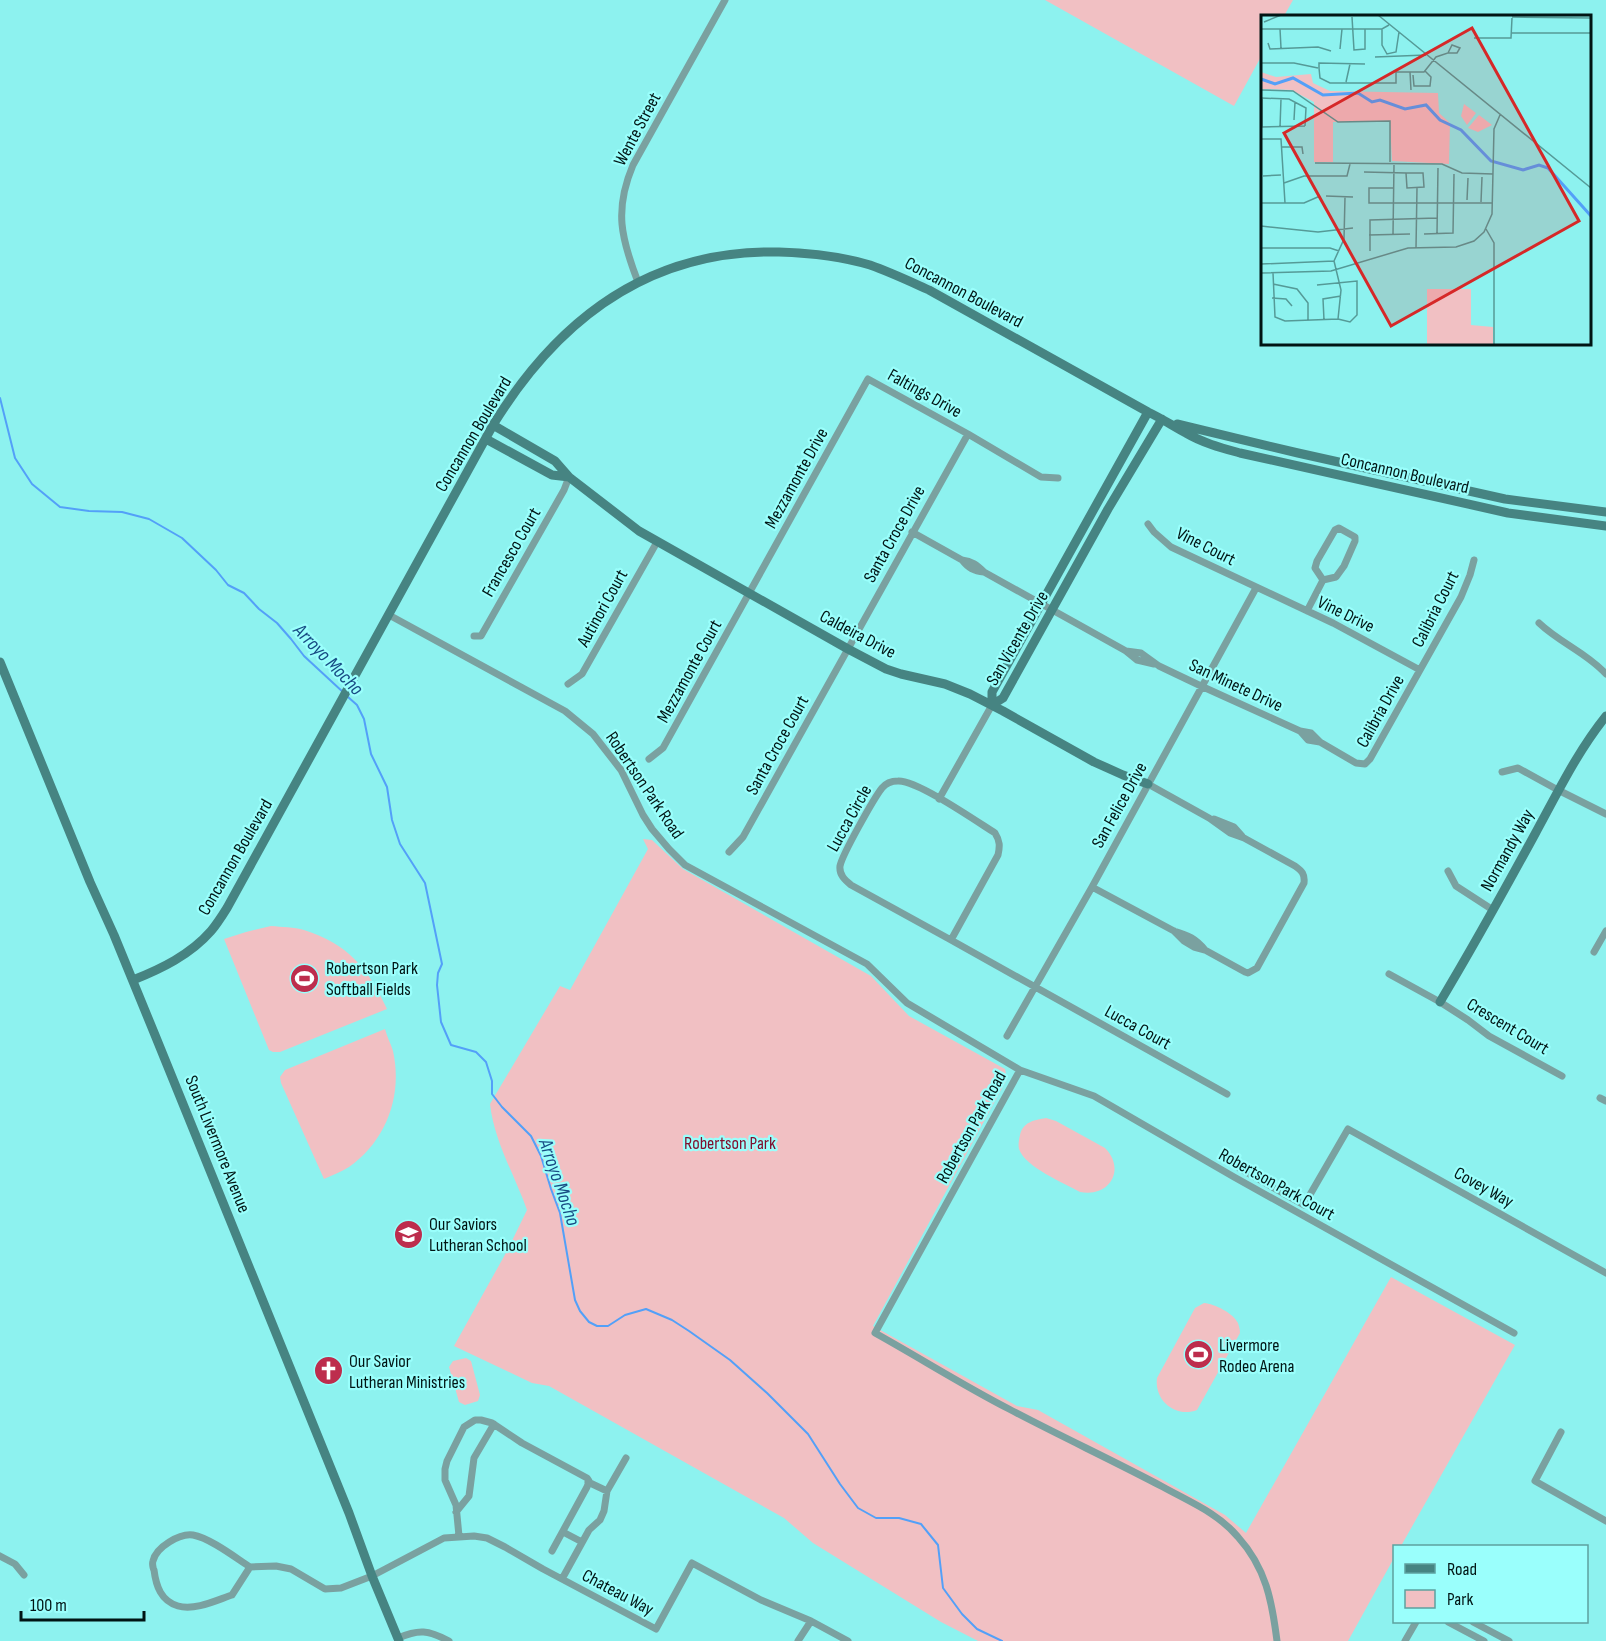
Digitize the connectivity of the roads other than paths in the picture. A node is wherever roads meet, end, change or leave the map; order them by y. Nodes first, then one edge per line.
1 (725, 0) edge
2 (638, 282) junction
3 (868, 379) joint
4 (1148, 412) junction
5 (1165, 420) junction
6 (493, 426) junction
7 (968, 434) junction
8 (486, 439) junction
9 (569, 477) junction
10 (1058, 478) dead end
11 (1606, 512) edge
12 (1148, 524) dead end
13 (1606, 526) edge
14 (912, 532) junction
15 (657, 542) junction
16 (1473, 560) dead end
17 (1323, 580) junction
18 (1256, 588) junction
19 (750, 593) junction
20 (1041, 604) junction
21 (1052, 610) junction
22 (1307, 611) junction
23 (389, 615) junction
24 (1539, 623) dead end
25 (474, 636) dead end
26 (848, 649) junction
27 (0, 662) edge
28 (1420, 670) junction
29 (1606, 674) edge
30 (568, 684) dead end
31 (1201, 686) junction
32 (992, 705) junction
33 (1606, 716) edge
34 (649, 759) dead end
35 (1365, 764) joint
36 (1502, 772) dead end
37 (1148, 784) junction
38 (1558, 790) junction
39 (939, 799) junction
40 (1606, 814) edge
41 (729, 852) dead end
42 (1448, 871) dead end
43 (1092, 887) junction
44 (1493, 910) junction
45 (1606, 931) edge
46 (951, 939) junction
47 (1594, 952) dead end
48 (1389, 974) dead end
49 (133, 981) junction
50 (1035, 986) junction
51 (1440, 1002) junction
52 (1007, 1036) dead end
53 (1020, 1070) junction
54 (1562, 1076) dead end
55 (1227, 1094) dead end
56 (1239, 1168) dead end
57 (1606, 1273) edge
58 (1514, 1333) dead end
59 (494, 1424) junction
60 (1561, 1432) dead end
61 (626, 1458) dead end
62 (588, 1482) junction
63 (607, 1491) junction
64 (456, 1512) junction
65 (1606, 1521) edge
66 (563, 1532) junction
67 (459, 1536) junction
68 (582, 1542) junction
69 (552, 1551) dead end
70 (0, 1556) edge
71 (250, 1567) junction
72 (24, 1575) dead end
73 (372, 1576) junction
74 (562, 1579) junction
75 (811, 1621) junction
76 (1415, 1623) edge
77 (1450, 1623) edge
78 (1475, 1623) edge
79 (399, 1640) edge
80 (448, 1641) edge
81 (798, 1641) edge
82 (848, 1641) edge
83 (1277, 1641) edge
84 (1405, 1641) edge
85 (1484, 1641) edge
86 (1509, 1641) edge

1 - 2 street, Wente Street
2 - 4 main road, Concannon Boulevard
2 - 6 main road, Concannon Boulevard
3 - 7 street, Faltings Drive
3 - 19 street, Mezzamonte Drive
4 - 5 main road, Concannon Boulevard
4 - 20 main road, San Vicente Drive
5 - 11 main road, Concannon Boulevard
5 - 13 main road, Concannon Boulevard
5 - 21 main road, San Vicente Drive
6 - 8 main road, Concannon Boulevard
6 - 9 main road, Caldeira Drive
7 - 10 street, Faltings Drive
7 - 14 street, Santa Croce Drive
8 - 9 main road, Caldeira Drive
8 - 23 main road, Concannon Boulevard
9 - 15 main road, Caldeira Drive
9 - 25 street, Francesco Court
12 - 18 street, Vine Court
14 - 20 street, San Minete Drive
14 - 26 street, Santa Croce Drive
15 - 19 main road, Caldeira Drive
15 - 30 street, Autinori Court
16 - 28 street, Calibria Court
17 - 17 street
17 - 22 street
18 - 22 street, Vine Drive
18 - 31 street, San Felice Drive
19 - 26 main road, Caldeira Drive
19 - 34 street, Mezzamonte Court
20 - 21 street, San Minete Drive
20 - 32 main road, San Vicente Drive
21 - 31 street, San Minete Drive
21 - 32 main road, San Vicente Drive
22 - 28 street, Vine Drive
23 - 49 main road, Concannon Boulevard
23 - 53 street, Robertson Park Road
24 - 29 street
26 - 32 main road, Caldeira Drive
26 - 41 street, Santa Croce Court
27 - 49 main road, South Livermore Avenue
28 - 35 street, Calibria Drive
31 - 35 street, San Minete Drive
31 - 37 street, San Felice Drive
32 - 37 main road, Caldeira Drive
32 - 39 street
33 - 38 main road, Normandy Way
36 - 38 street
37 - 43 street, San Felice Drive
37 - 43 street
38 - 40 street
38 - 44 main road, Normandy Way
39 - 46 street, Lucca Circle
39 - 46 street, Lucca Circle
42 - 44 street
43 - 50 street, San Felice Drive
44 - 51 main road, Normandy Way
45 - 47 street
46 - 50 street, Lucca Circle
48 - 51 street, Crescent Court
49 - 73 main road, South Livermore Avenue
50 - 52 street, San Felice Drive
50 - 55 street, Lucca Court
51 - 54 street, Crescent Court
53 - 58 street, Robertson Park Court
53 - 83 street, Robertson Park Road
56 - 57 street, Covey Way
59 - 62 street
59 - 64 street
59 - 64 street
60 - 65 street
61 - 63 street
62 - 63 street
62 - 66 street
63 - 68 street
64 - 67 street
66 - 68 street
66 - 69 street
67 - 73 street, Chateau Way
67 - 74 street, Chateau Way
68 - 74 street
70 - 72 street
71 - 71 street
71 - 73 street, Chateau Way
73 - 79 main road, South Livermore Avenue
74 - 75 street, Chateau Way
75 - 81 street
75 - 82 street, Chateau Way
76 - 84 street
77 - 85 street
78 - 86 street
79 - 80 street

